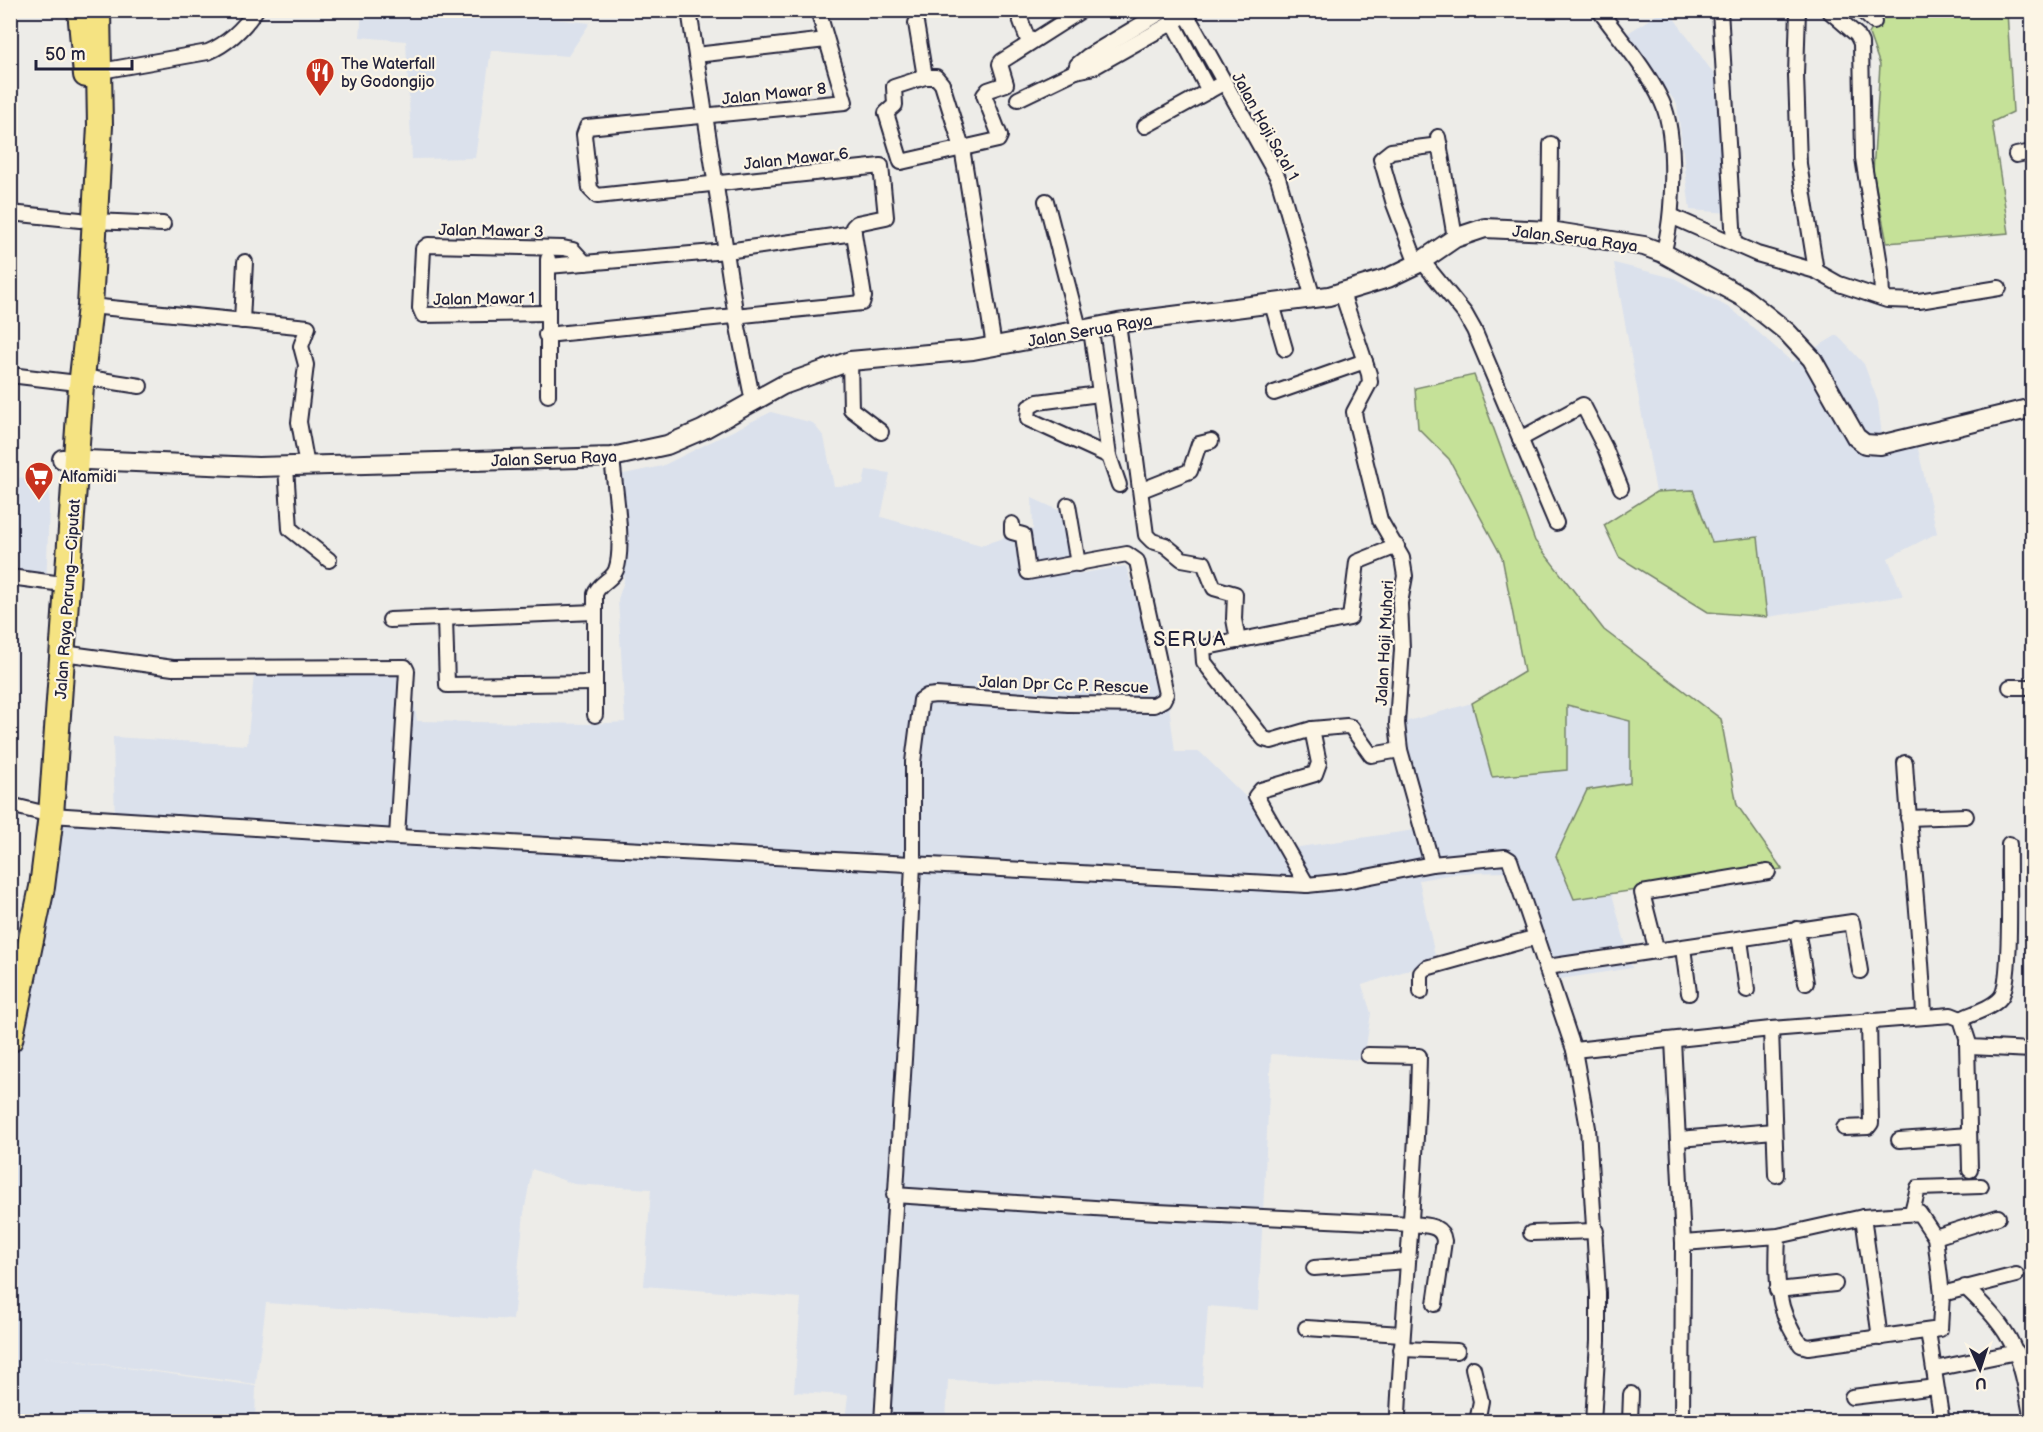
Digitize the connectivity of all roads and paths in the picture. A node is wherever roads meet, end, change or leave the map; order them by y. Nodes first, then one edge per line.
1 (80, 10) edge
2 (98, 10) edge
3 (256, 10) edge
4 (689, 10) edge
5 (818, 10) edge
6 (1017, 10) edge
7 (1082, 10) edge
8 (1165, 10) edge
9 (1599, 10) edge
10 (1720, 10) edge
11 (1798, 10) edge
12 (1828, 10) edge
13 (1861, 10) edge
14 (1185, 13) edge
15 (1874, 21) dead end
16 (916, 23) dead end
17 (1173, 23) junction
18 (826, 40) junction
19 (1029, 43) junction
20 (696, 55) junction
21 (101, 71) junction
22 (1076, 71) junction
23 (925, 77) junction
24 (1223, 83) junction
25 (1209, 91) junction
26 (1018, 99) dead end
27 (706, 116) junction
28 (1145, 126) dead end
29 (1551, 144) dead end
30 (962, 148) junction
31 (2032, 152) edge
32 (2016, 155) dead end
33 (715, 184) junction
34 (1046, 201) dead end
35 (10, 213) edge
36 (1671, 216) junction
37 (78, 220) junction
38 (163, 224) dead end
39 (1550, 231) junction
40 (854, 233) junction
41 (1455, 238) junction
42 (1734, 243) junction
43 (548, 246) junction
44 (727, 251) junction
45 (1663, 252) junction
46 (245, 262) dead end
47 (585, 262) junction
48 (1420, 262) junction
49 (548, 266) junction
50 (1816, 271) junction
51 (1999, 288) dead end
52 (1342, 292) junction
53 (1313, 298) junction
54 (1884, 299) junction
55 (1272, 304) junction
56 (90, 306) junction
57 (547, 313) junction
58 (423, 315) joint
59 (736, 317) junction
60 (242, 321) junction
61 (1118, 323) junction
62 (1086, 331) junction
63 (546, 335) junction
64 (994, 346) junction
65 (1285, 349) dead end
66 (850, 361) junction
67 (1365, 361) junction
68 (10, 375) edge
69 (76, 380) junction
70 (140, 386) dead end
71 (1274, 393) dead end
72 (1099, 394) junction
73 (548, 395) dead end
74 (753, 402) junction
75 (2032, 408) edge
76 (881, 432) dead end
77 (1520, 439) junction
78 (1210, 441) dead end
79 (1109, 456) junction
80 (612, 458) junction
81 (69, 460) junction
82 (307, 466) junction
83 (286, 467) junction
84 (1119, 485) dead end
85 (1620, 488) dead end
86 (1142, 490) junction
87 (1068, 505) dead end
88 (1556, 523) dead end
89 (1011, 524) dead end
90 (1149, 539) junction
91 (1397, 546) junction
92 (1132, 556) junction
93 (329, 560) dead end
94 (1078, 564) junction
95 (10, 577) edge
96 (55, 583) junction
97 (596, 612) junction
98 (445, 618) junction
99 (390, 620) dead end
100 (1238, 641) junction
101 (63, 653) junction
102 (595, 682) junction
103 (2010, 687) dead end
104 (2032, 687) edge
105 (595, 715) dead end
106 (1312, 729) junction
107 (1400, 750) junction
108 (1905, 763) dead end
109 (10, 805) edge
110 (43, 813) junction
111 (1966, 816) dead end
112 (1908, 818) junction
113 (397, 837) junction
114 (2008, 844) dead end
115 (913, 863) junction
116 (1432, 864) junction
117 (1768, 872) dead end
118 (1307, 885) junction
119 (1797, 929) junction
120 (1537, 937) junction
121 (1740, 940) junction
122 (1683, 948) junction
123 (1657, 952) junction
124 (1547, 967) junction
125 (12, 969) edge
126 (1860, 971) dead end
127 (1806, 982) dead end
128 (1747, 990) dead end
129 (1421, 992) dead end
130 (1689, 993) dead end
131 (1924, 1016) junction
132 (1961, 1019) junction
133 (1869, 1020) junction
134 (1771, 1029) junction
135 (10, 1040) edge
136 (1673, 1040) junction
137 (1967, 1042) junction
138 (1574, 1050) junction
139 (2032, 1050) edge
140 (1368, 1055) dead end
141 (1845, 1128) dead end
142 (1774, 1131) junction
143 (1969, 1135) junction
144 (1679, 1139) junction
145 (1899, 1140) dead end
146 (1970, 1170) dead end
147 (1776, 1175) dead end
148 (1981, 1186) dead end
149 (894, 1195) junction
150 (1912, 1212) junction
151 (1863, 1217) junction
152 (1998, 1217) dead end
153 (1412, 1224) junction
154 (1596, 1231) junction
155 (1531, 1233) dead end
156 (1778, 1236) junction
157 (1935, 1237) junction
158 (1683, 1243) junction
159 (1406, 1261) junction
160 (1314, 1268) dead end
161 (2016, 1275) dead end
162 (1834, 1284) dead end
163 (1965, 1287) junction
164 (1777, 1290) junction
165 (1942, 1294) junction
166 (1434, 1304) dead end
167 (1306, 1328) dead end
168 (1928, 1331) junction
169 (1402, 1334) junction
170 (1880, 1338) junction
171 (1401, 1349) junction
172 (1457, 1351) dead end
173 (2018, 1352) junction
174 (1473, 1368) dead end
175 (1934, 1369) junction
176 (2028, 1377) edge
177 (1936, 1387) junction
178 (1631, 1394) dead end
179 (1852, 1397) dead end
180 (1398, 1414) dead end
181 (2032, 1420) edge
182 (882, 1422) edge
183 (1478, 1422) edge
184 (1593, 1422) edge
185 (1630, 1422) edge
186 (1682, 1422) edge
187 (1942, 1422) edge

1 - 37 highway, Jalan Raya Parung—Ciputat
2 - 21 highway, Jalan Raya Parung—Ciputat
3 - 21 street
4 - 20 street
5 - 18 street
6 - 19 street
7 - 19 street
8 - 22 street
9 - 36 street
10 - 42 street
11 - 50 street
12 - 54 street
13 - 15 street
14 - 17 street
14 - 24 street, Jalan Haji Sa'al 1
16 - 23 street
17 - 22 street
17 - 25 street
18 - 20 street
18 - 27 street, Jalan Mawar 8
19 - 30 street
20 - 27 street
21 - 37 highway, Jalan Raya Parung—Ciputat
22 - 26 street
23 - 30 street
23 - 30 street
24 - 25 street
24 - 53 street, Jalan Haji Sa'al 1
25 - 28 street
27 - 33 street
27 - 33 street, Jalan Mawar 8
29 - 39 street
30 - 64 street
31 - 32 street
33 - 40 street, Jalan Mawar 6
33 - 44 street
34 - 62 street
35 - 37 street
36 - 42 street
36 - 45 street
37 - 38 street
37 - 56 highway, Jalan Raya Parung—Ciputat
37 - 69 highway, Jalan Raya Parung—Ciputat
39 - 41 main road, Jalan Serua Raya
39 - 45 main road, Jalan Serua Raya
40 - 44 street
40 - 59 street
41 - 48 main road, Jalan Serua Raya
41 - 48 street
42 - 50 street
43 - 47 street, Jalan Mawar 3
43 - 49 street
43 - 58 street, Jalan Mawar 3
44 - 47 street
44 - 59 street
45 - 75 main road, Jalan Serua Raya
46 - 60 street
47 - 49 street
48 - 52 main road, Jalan Serua Raya
48 - 77 street
49 - 57 street
50 - 54 street
51 - 54 street
52 - 53 main road, Jalan Serua Raya
52 - 67 street, Jalan Haji Muhari
53 - 55 main road, Jalan Serua Raya
55 - 61 main road, Jalan Serua Raya
55 - 65 street
56 - 60 street
56 - 69 highway, Jalan Raya Parung—Ciputat
57 - 58 street, Jalan Mawar 1
57 - 63 street
59 - 63 street
59 - 74 street
60 - 82 street
61 - 62 main road, Jalan Serua Raya
61 - 86 street
62 - 64 main road, Jalan Serua Raya
62 - 72 street
63 - 73 street
64 - 66 main road, Jalan Serua Raya
66 - 74 main road, Jalan Serua Raya
66 - 76 street
67 - 71 street
67 - 91 street, Jalan Haji Muhari
68 - 69 street
69 - 70 street
69 - 81 highway, Jalan Raya Parung—Ciputat
72 - 79 street
72 - 79 street
74 - 80 main road, Jalan Serua Raya
77 - 85 street
77 - 88 street
78 - 86 street
79 - 84 street
80 - 82 main road, Jalan Serua Raya
80 - 97 street
81 - 83 main road, Jalan Serua Raya
81 - 96 highway, Jalan Raya Parung—Ciputat
81 - 101 highway, Jalan Raya Parung—Ciputat
82 - 83 main road, Jalan Serua Raya
83 - 93 street
86 - 90 street
87 - 94 street
89 - 94 street
90 - 92 street
90 - 100 street
91 - 100 street
91 - 107 street, Jalan Haji Muhari
92 - 94 street
92 - 115 street, Jalan Dpr Cc P. Rescue
95 - 96 street
96 - 110 highway, Jalan Raya Parung—Ciputat
97 - 98 street
97 - 102 street
98 - 99 street
98 - 102 street
100 - 106 street
101 - 110 highway, Jalan Raya Parung—Ciputat
101 - 113 street
102 - 105 street
103 - 104 street
106 - 107 street
106 - 118 street
107 - 116 street, Jalan Haji Muhari
108 - 112 street
109 - 110 street
110 - 113 street
110 - 125 highway, Jalan Raya Parung—Ciputat
110 - 135 highway, Jalan Raya Parung—Ciputat
111 - 112 street
112 - 131 street
113 - 115 street
114 - 132 street
115 - 118 street
115 - 149 street
116 - 118 street
116 - 120 street
117 - 123 street
119 - 121 street
119 - 126 street
119 - 127 street
120 - 124 street
120 - 129 street
121 - 122 street
121 - 128 street
122 - 123 street
122 - 130 street
123 - 124 street
124 - 138 street
131 - 132 street
131 - 133 street
132 - 137 street
133 - 134 street
133 - 141 street
134 - 136 street
134 - 142 street
136 - 138 street
136 - 144 street
137 - 139 street
137 - 143 street
138 - 154 street
140 - 153 street
142 - 144 street
142 - 147 street
143 - 145 street
143 - 146 street
144 - 158 street
148 - 150 street
149 - 153 street
149 - 182 street
150 - 151 street
150 - 157 street
151 - 156 street
151 - 170 street
152 - 157 street
153 - 159 street
153 - 166 street
154 - 155 street
154 - 184 street
156 - 158 street
156 - 164 street
157 - 165 street
158 - 186 street
159 - 160 street
159 - 169 street
161 - 163 street
162 - 164 street
163 - 165 street
163 - 173 street
164 - 170 street
165 - 168 street
167 - 169 street
168 - 170 street
168 - 175 street
169 - 171 street
171 - 172 street
171 - 180 street
173 - 175 street
173 - 176 street
174 - 183 street
175 - 177 street
176 - 181 street
177 - 179 street
177 - 187 street
178 - 185 street

